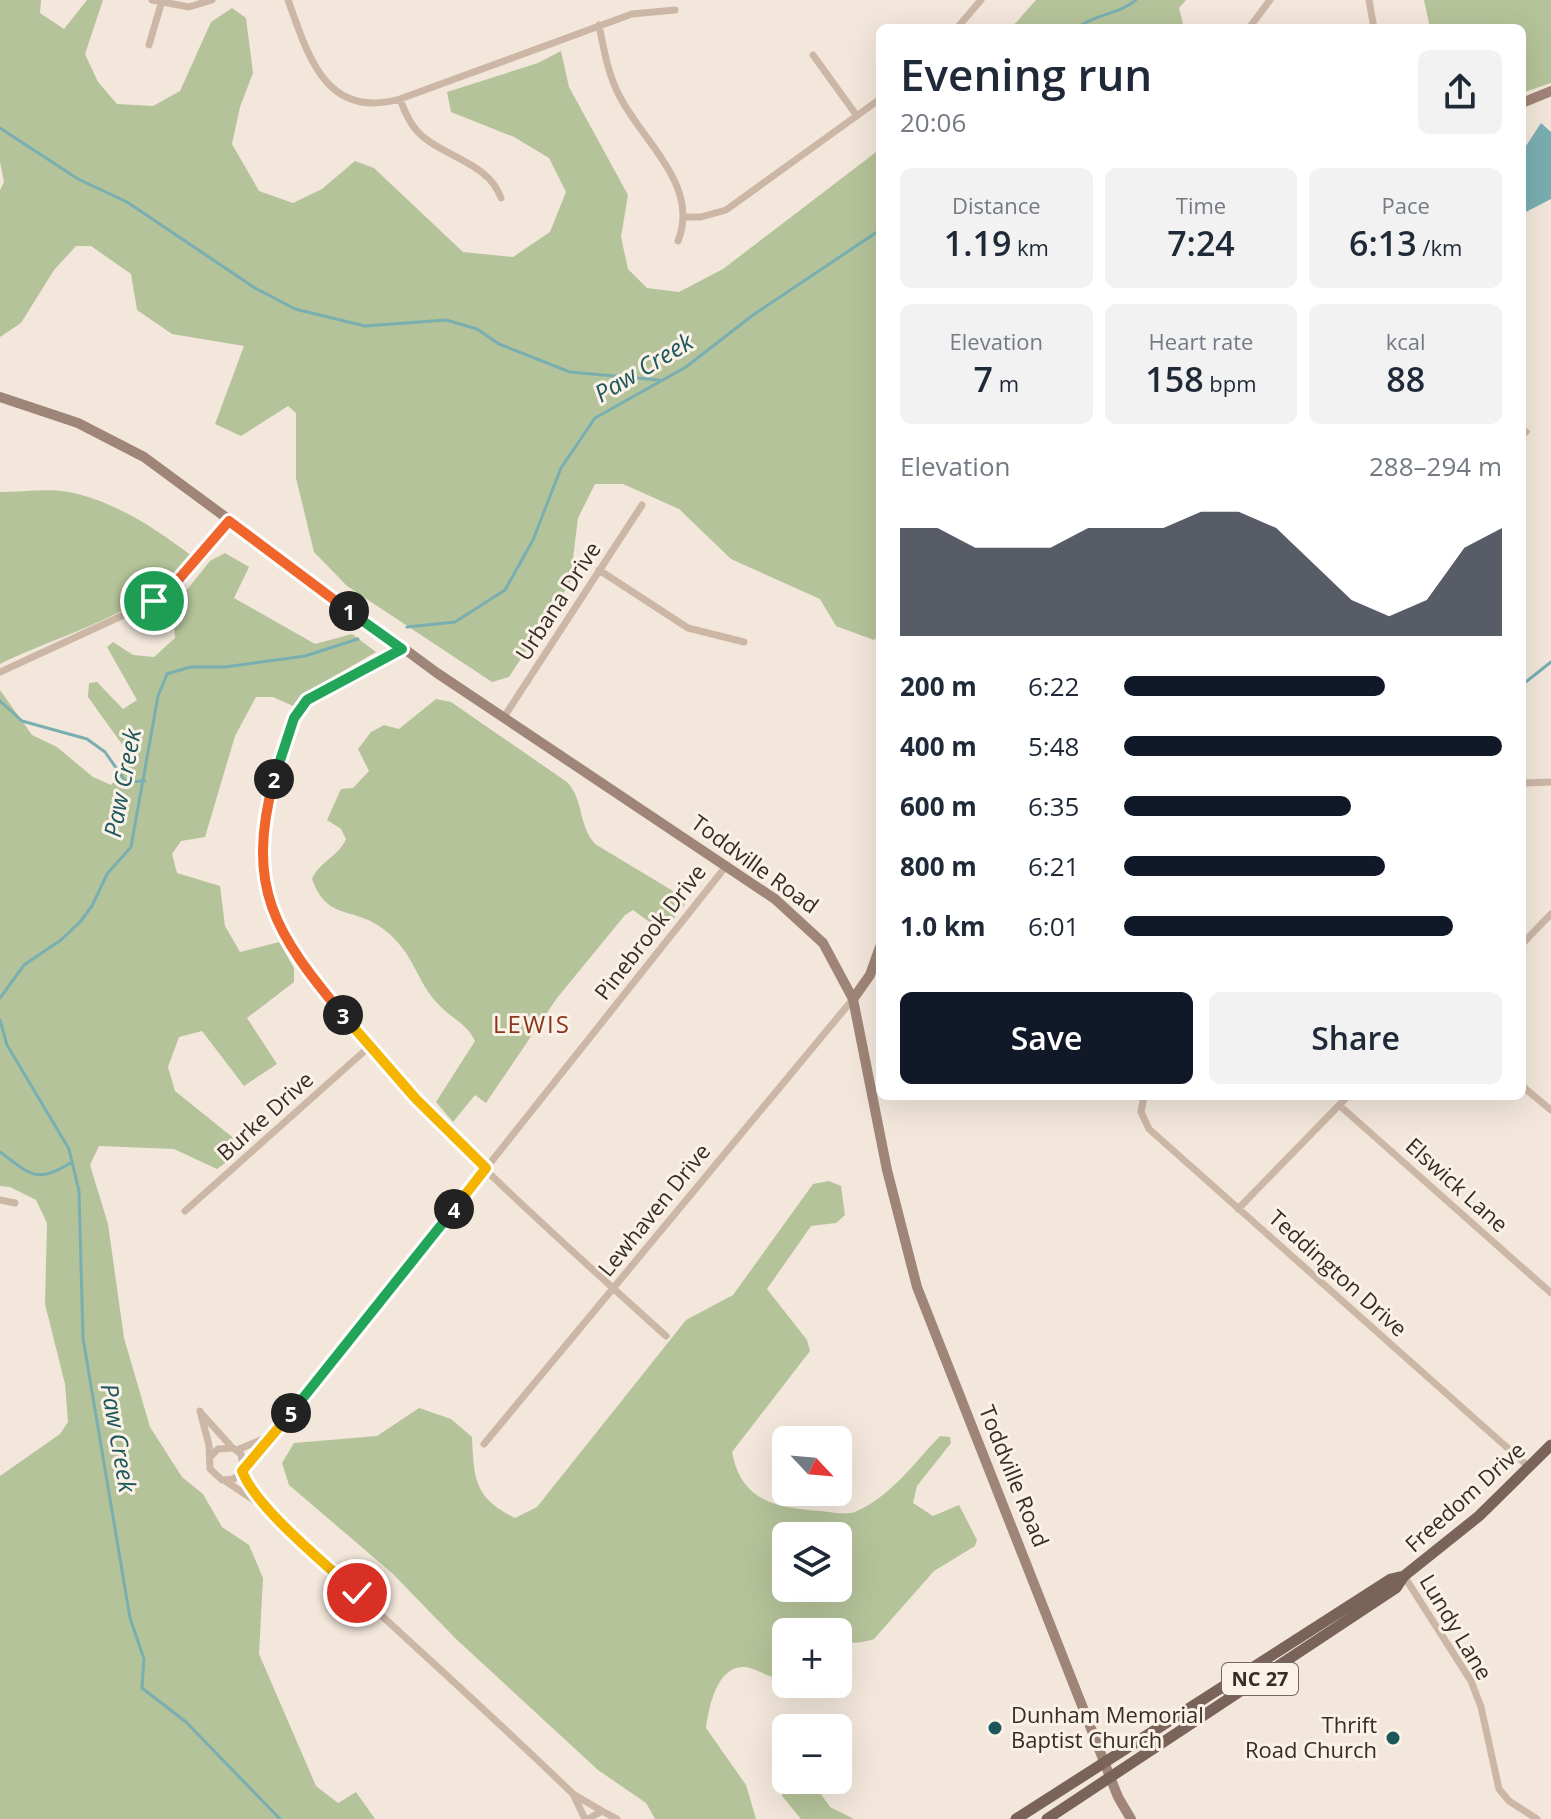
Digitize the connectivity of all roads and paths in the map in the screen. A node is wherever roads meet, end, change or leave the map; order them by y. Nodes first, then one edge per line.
1 (152, 0) edge
2 (212, 0) edge
3 (288, 0) edge
4 (981, 0) edge
5 (1270, 0) edge
6 (1369, 0) edge
7 (161, 4) junction
8 (675, 10) dead end
9 (960, 24) edge
10 (1252, 24) edge
11 (1373, 24) edge
12 (599, 25) junction
13 (149, 45) dead end
14 (813, 55) dead end
15 (1551, 91) edge
16 (400, 99) junction
17 (1526, 101) edge
18 (876, 102) edge
19 (857, 116) junction
20 (501, 198) dead end
21 (685, 217) junction
22 (678, 241) dead end
23 (0, 397) edge
24 (642, 505) dead end
25 (229, 521) junction
26 (599, 570) junction
27 (744, 642) dead end
28 (402, 649) junction
29 (0, 672) edge
30 (504, 717) junction
31 (1551, 782) edge
32 (1526, 783) edge
33 (727, 865) junction
34 (1551, 914) edge
35 (1526, 940) edge
36 (876, 958) edge
37 (853, 999) junction
38 (369, 1047) junction
39 (1526, 1089) edge
40 (1143, 1100) edge
41 (1344, 1100) edge
42 (1339, 1105) junction
43 (1550, 1106) edge
44 (486, 1168) junction
45 (0, 1200) edge
46 (15, 1203) dead end
47 (1238, 1209) junction
48 (185, 1211) dead end
49 (613, 1288) junction
50 (1551, 1293) edge
51 (666, 1336) dead end
52 (272, 1436) junction
53 (484, 1444) dead end
54 (1551, 1445) edge
55 (235, 1449) junction
56 (210, 1457) junction
57 (1529, 1467) junction
58 (242, 1469) junction
59 (222, 1480) junction
60 (272, 1512) junction
61 (1404, 1576) junction
62 (1104, 1760) junction
63 (1110, 1776) junction
64 (573, 1794) junction
65 (602, 1811) junction
66 (587, 1819) edge
67 (617, 1819) edge
68 (1016, 1819) edge
69 (1047, 1819) edge
70 (1131, 1819) edge
71 (1537, 1819) edge

1 - 7 street
2 - 7 street
3 - 16 street
4 - 9 street
5 - 10 street
6 - 11 street
7 - 13 street
8 - 12 street
12 - 16 street
12 - 21 street
14 - 19 street
15 - 17 street
16 - 20 street
18 - 19 street
19 - 21 street
21 - 22 street
23 - 25 street, Toddville Road
24 - 26 street, Urbana Drive
25 - 28 street, Toddville Road
25 - 29 street
26 - 27 street
26 - 30 street, Urbana Drive
28 - 30 street, Toddville Road
28 - 38 street
30 - 33 street, Toddville Road
31 - 32 street
33 - 37 street, Toddville Road
33 - 44 street, Pinebrook Drive
34 - 35 street
36 - 37 street
37 - 49 street, Lewhaven Drive
37 - 62 street, Toddville Road
38 - 44 street
38 - 48 street, Burke Drive
39 - 43 street
40 - 47 street, Teddington Drive
41 - 42 street
42 - 47 street
42 - 50 street, Elswick Lane
44 - 49 street
44 - 52 street, Pinebrook Drive
45 - 46 street
47 - 57 street, Teddington Drive
49 - 51 street
49 - 53 street, Lewhaven Drive
52 - 55 street, Pinebrook Drive
52 - 58 street, Pinebrook Drive
54 - 57 main road, Freedom Drive / NC 27
55 - 56 street
55 - 56 street
55 - 58 street
56 - 59 street
57 - 61 main road, Freedom Drive / NC 27
58 - 59 street
58 - 60 street
59 - 60 street
60 - 64 street
61 - 62 main road, Freedom Drive / NC 27
61 - 63 main road, Freedom Drive / NC 27
61 - 71 street, Lundy Lane
62 - 63 street, Toddville Road
62 - 68 main road, Freedom Drive / NC 27
63 - 69 main road, Freedom Drive / NC 27
63 - 70 street, Toddville Road
64 - 65 street
64 - 66 street
65 - 66 street
65 - 67 street

